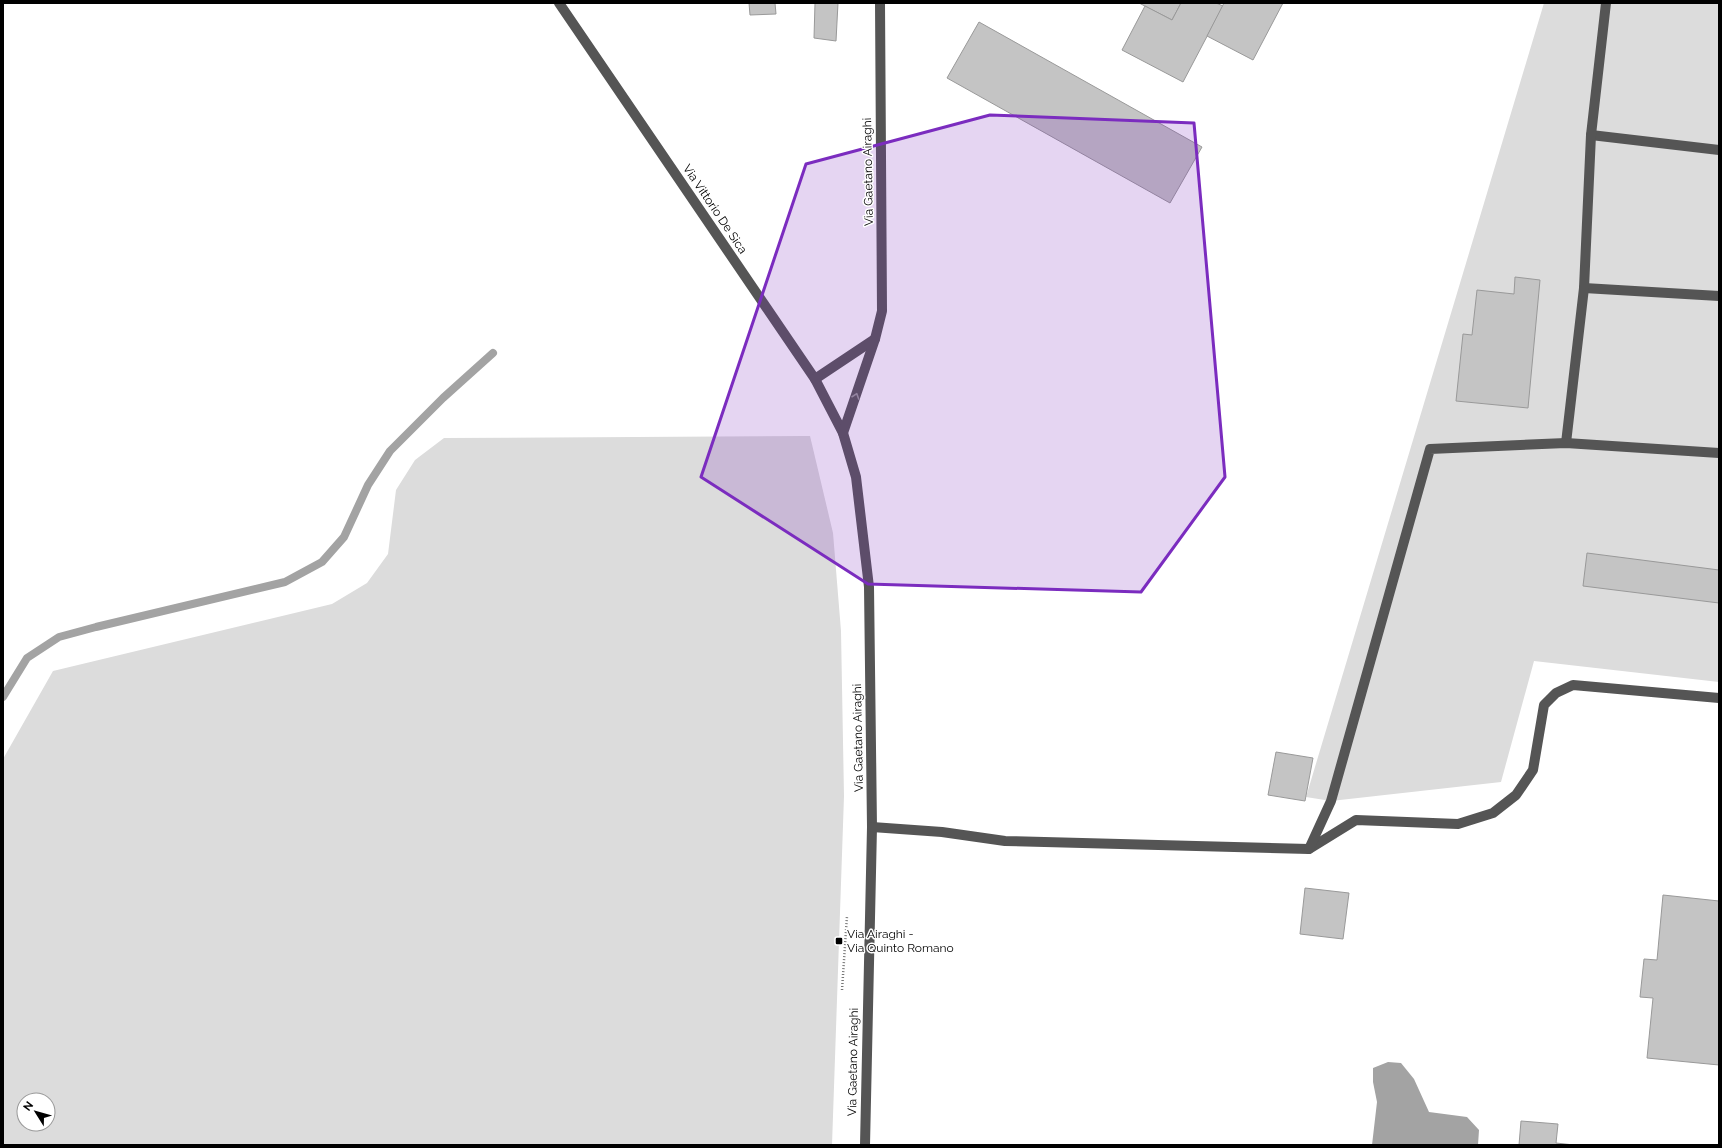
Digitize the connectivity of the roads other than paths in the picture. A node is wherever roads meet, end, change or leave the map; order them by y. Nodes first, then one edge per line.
1 (559, 3) edge
2 (880, 3) edge
3 (1606, 3) edge
4 (1591, 135) junction
5 (1719, 150) edge
6 (1584, 288) junction
7 (1719, 296) edge
8 (875, 339) junction
9 (815, 379) junction
10 (843, 433) junction
11 (1566, 443) junction
12 (1719, 453) edge
13 (1719, 698) edge
14 (872, 827) junction
15 (1309, 849) junction
16 (865, 1145) edge

1 - 9 street, Via Vittorio De Sica
2 - 8 street, Via Gaetano Airaghi
3 - 4 street
4 - 5 street
4 - 6 street
6 - 7 street
6 - 11 street
8 - 9 street
10 -> 8 street, Via Gaetano Airaghi
9 - 10 street, Via Vittorio De Sica
10 - 14 street, Via Gaetano Airaghi
11 - 12 street
11 - 15 street
13 - 15 street
14 - 15 street
14 - 16 street, Via Gaetano Airaghi

